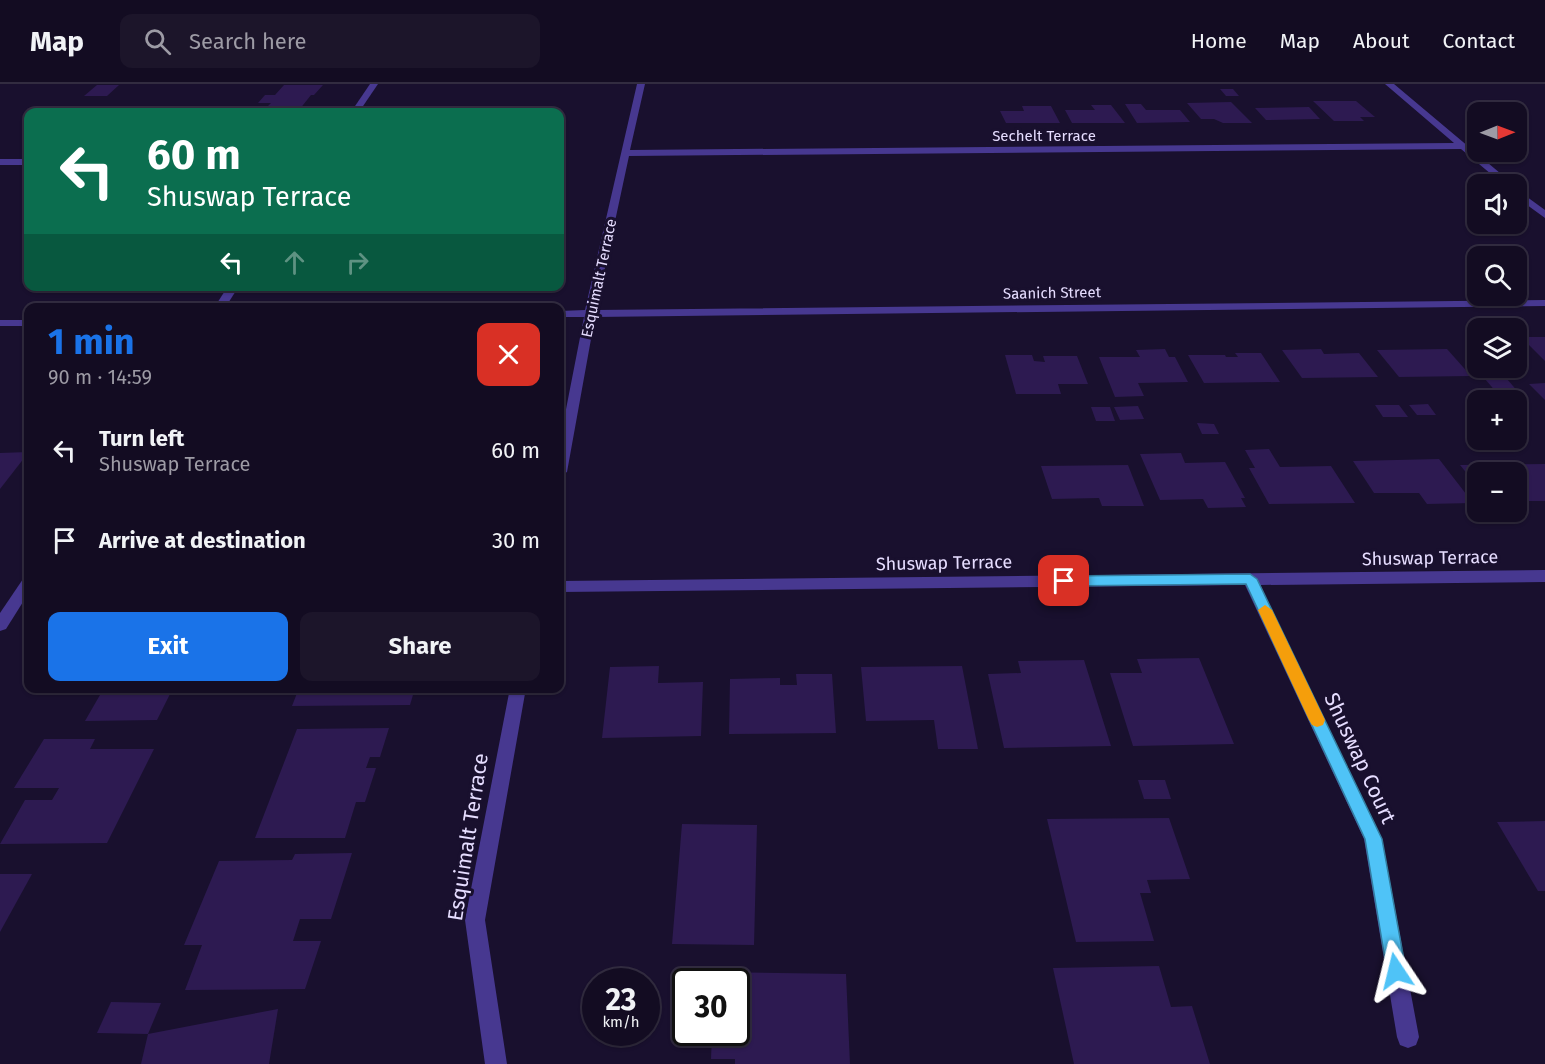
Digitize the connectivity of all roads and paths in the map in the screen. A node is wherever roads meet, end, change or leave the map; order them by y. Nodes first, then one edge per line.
1 (374, 84) edge
2 (641, 84) edge
3 (1389, 84) edge
4 (358, 108) edge
5 (1461, 146) junction
6 (627, 153) junction
7 (0, 162) edge
8 (24, 162) edge
9 (1496, 174) edge
10 (1527, 201) edge
11 (1545, 215) edge
12 (1545, 303) edge
13 (591, 312) junction
14 (564, 314) edge
15 (0, 323) edge
16 (24, 323) edge
17 (564, 451) edge
18 (1545, 576) edge
19 (1250, 579) junction
20 (564, 587) edge
21 (24, 589) edge
22 (0, 624) edge
23 (517, 693) edge
24 (1408, 1037) dead end
25 (496, 1064) edge

1 - 4 street
2 - 6 street, Esquimalt Terrace
3 - 5 street
5 - 6 street, Sechelt Terrace
5 - 9 street
6 - 13 street, Esquimalt Terrace
7 - 8 street
10 - 11 street
12 - 13 street, Saanich Street
13 - 14 street, Saanich Street
13 - 17 street, Esquimalt Terrace
15 - 16 street
18 - 19 street, Shuswap Terrace
19 - 20 street, Shuswap Terrace
19 - 24 street, Shuswap Court
21 - 22 street
23 - 25 street, Esquimalt Terrace

